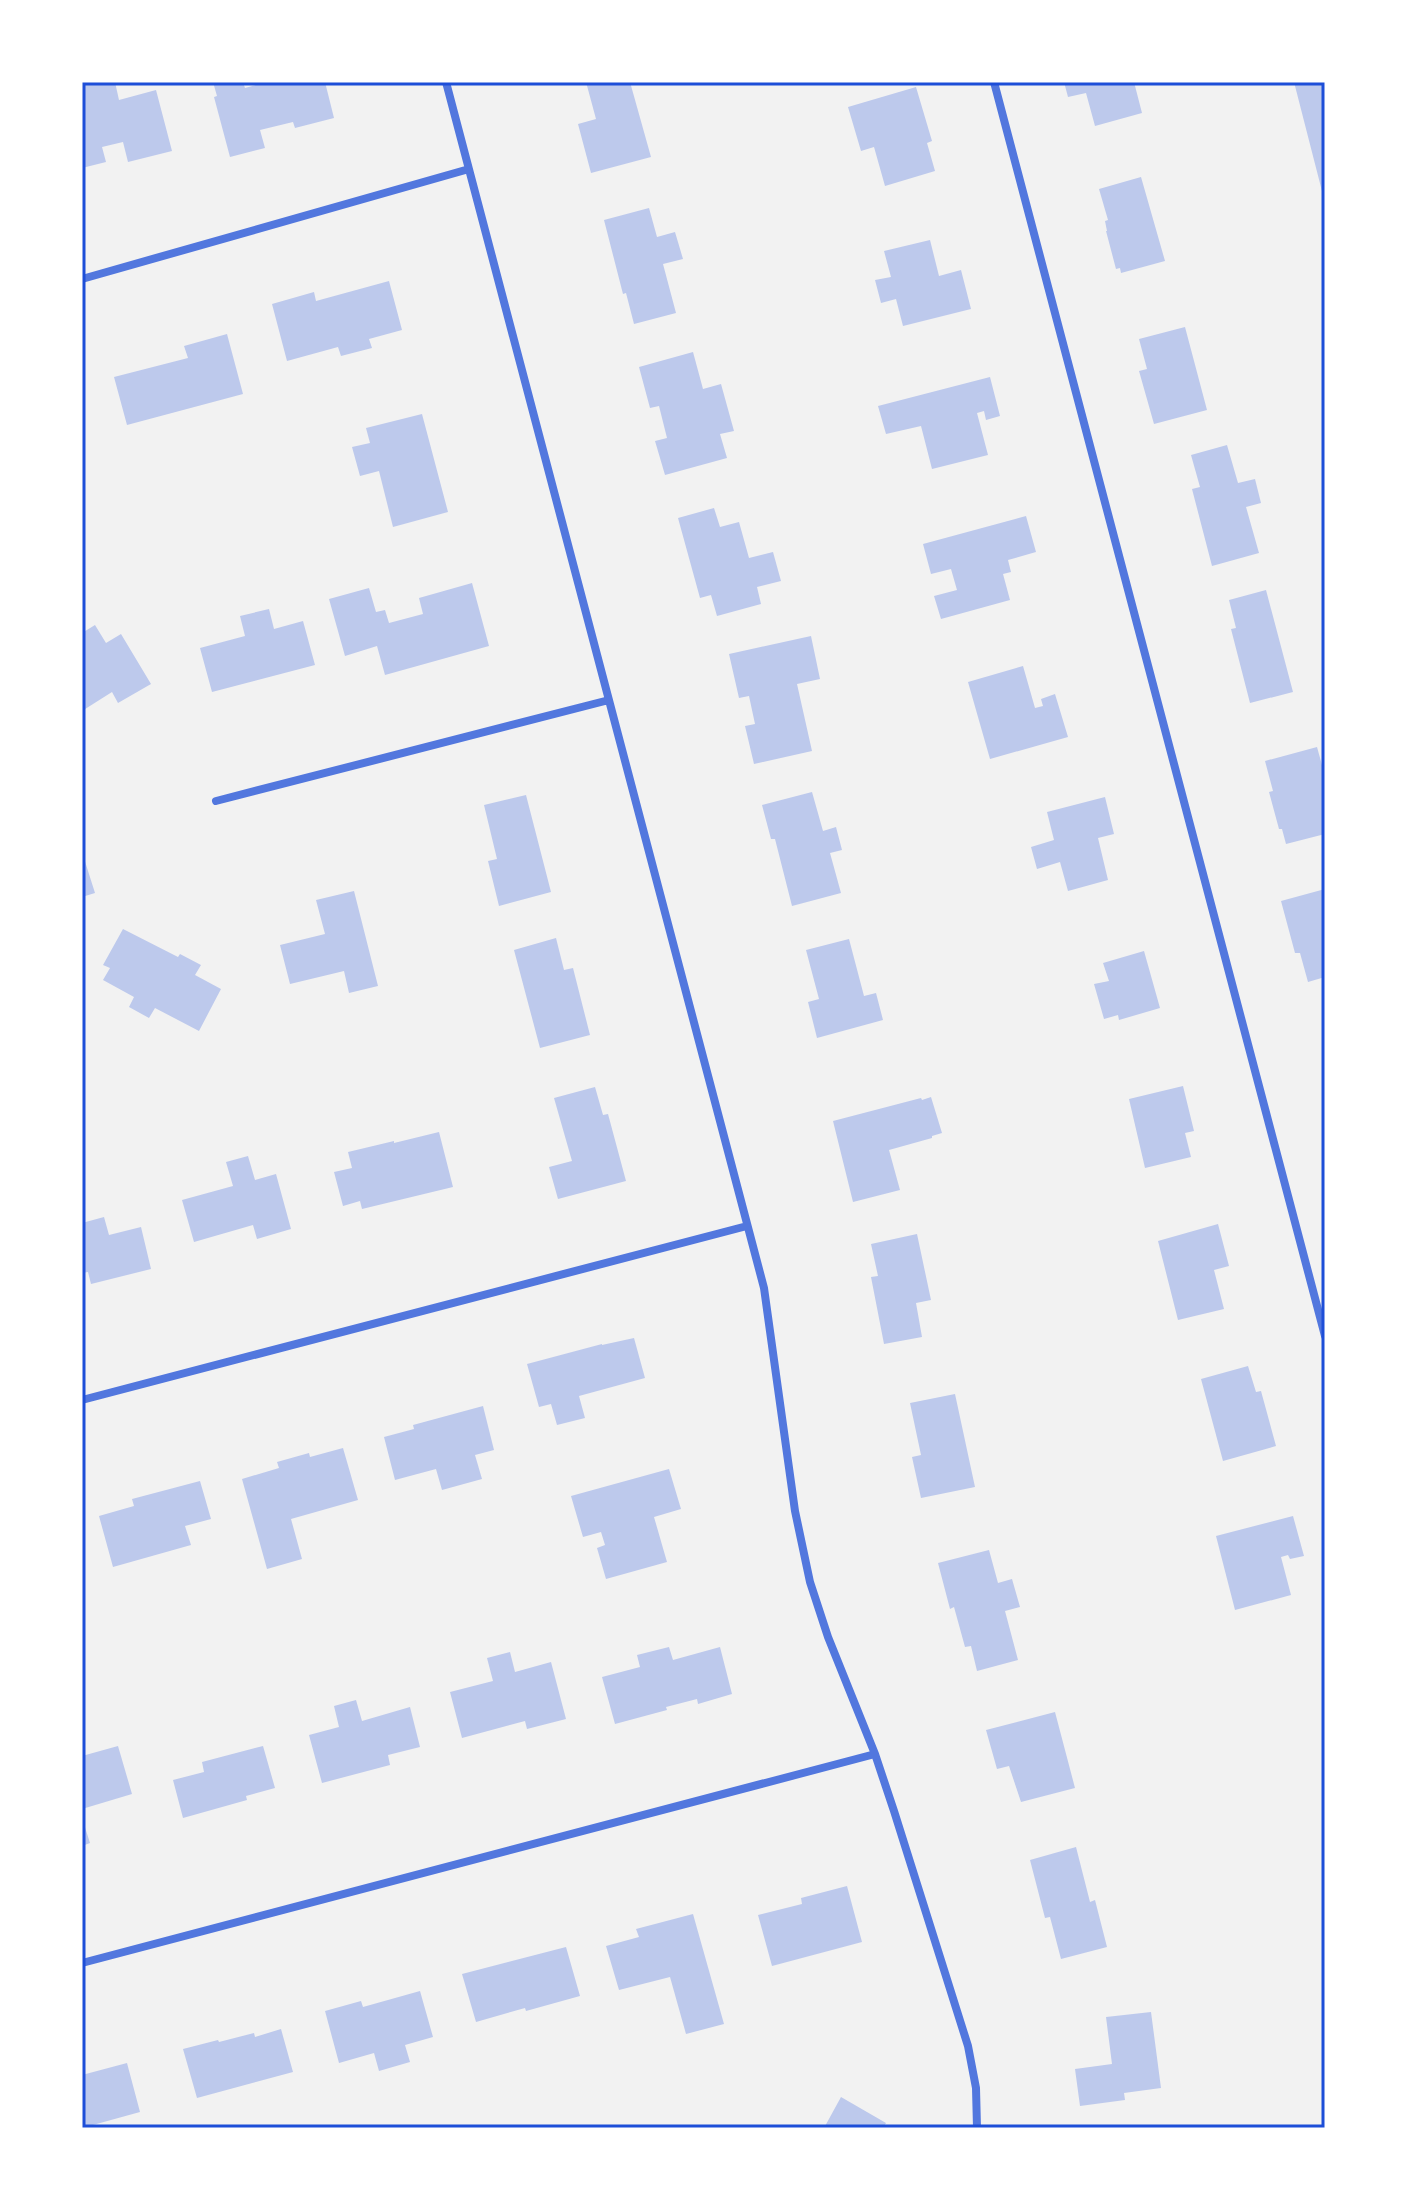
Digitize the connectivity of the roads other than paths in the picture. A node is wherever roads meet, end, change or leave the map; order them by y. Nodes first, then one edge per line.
1 (446, 82) edge
2 (994, 82) edge
3 (469, 169) junction
4 (82, 279) edge
5 (609, 700) junction
6 (216, 801) dead end
7 (747, 1226) junction
8 (1325, 1336) edge
9 (82, 1400) edge
10 (875, 1754) junction
11 (82, 1963) edge
12 (977, 2128) edge

1 - 3 street
2 - 8 street
3 - 4 street
3 - 5 street
5 - 6 street
5 - 7 street
7 - 9 street
7 - 10 street
10 - 11 street
10 - 12 street

